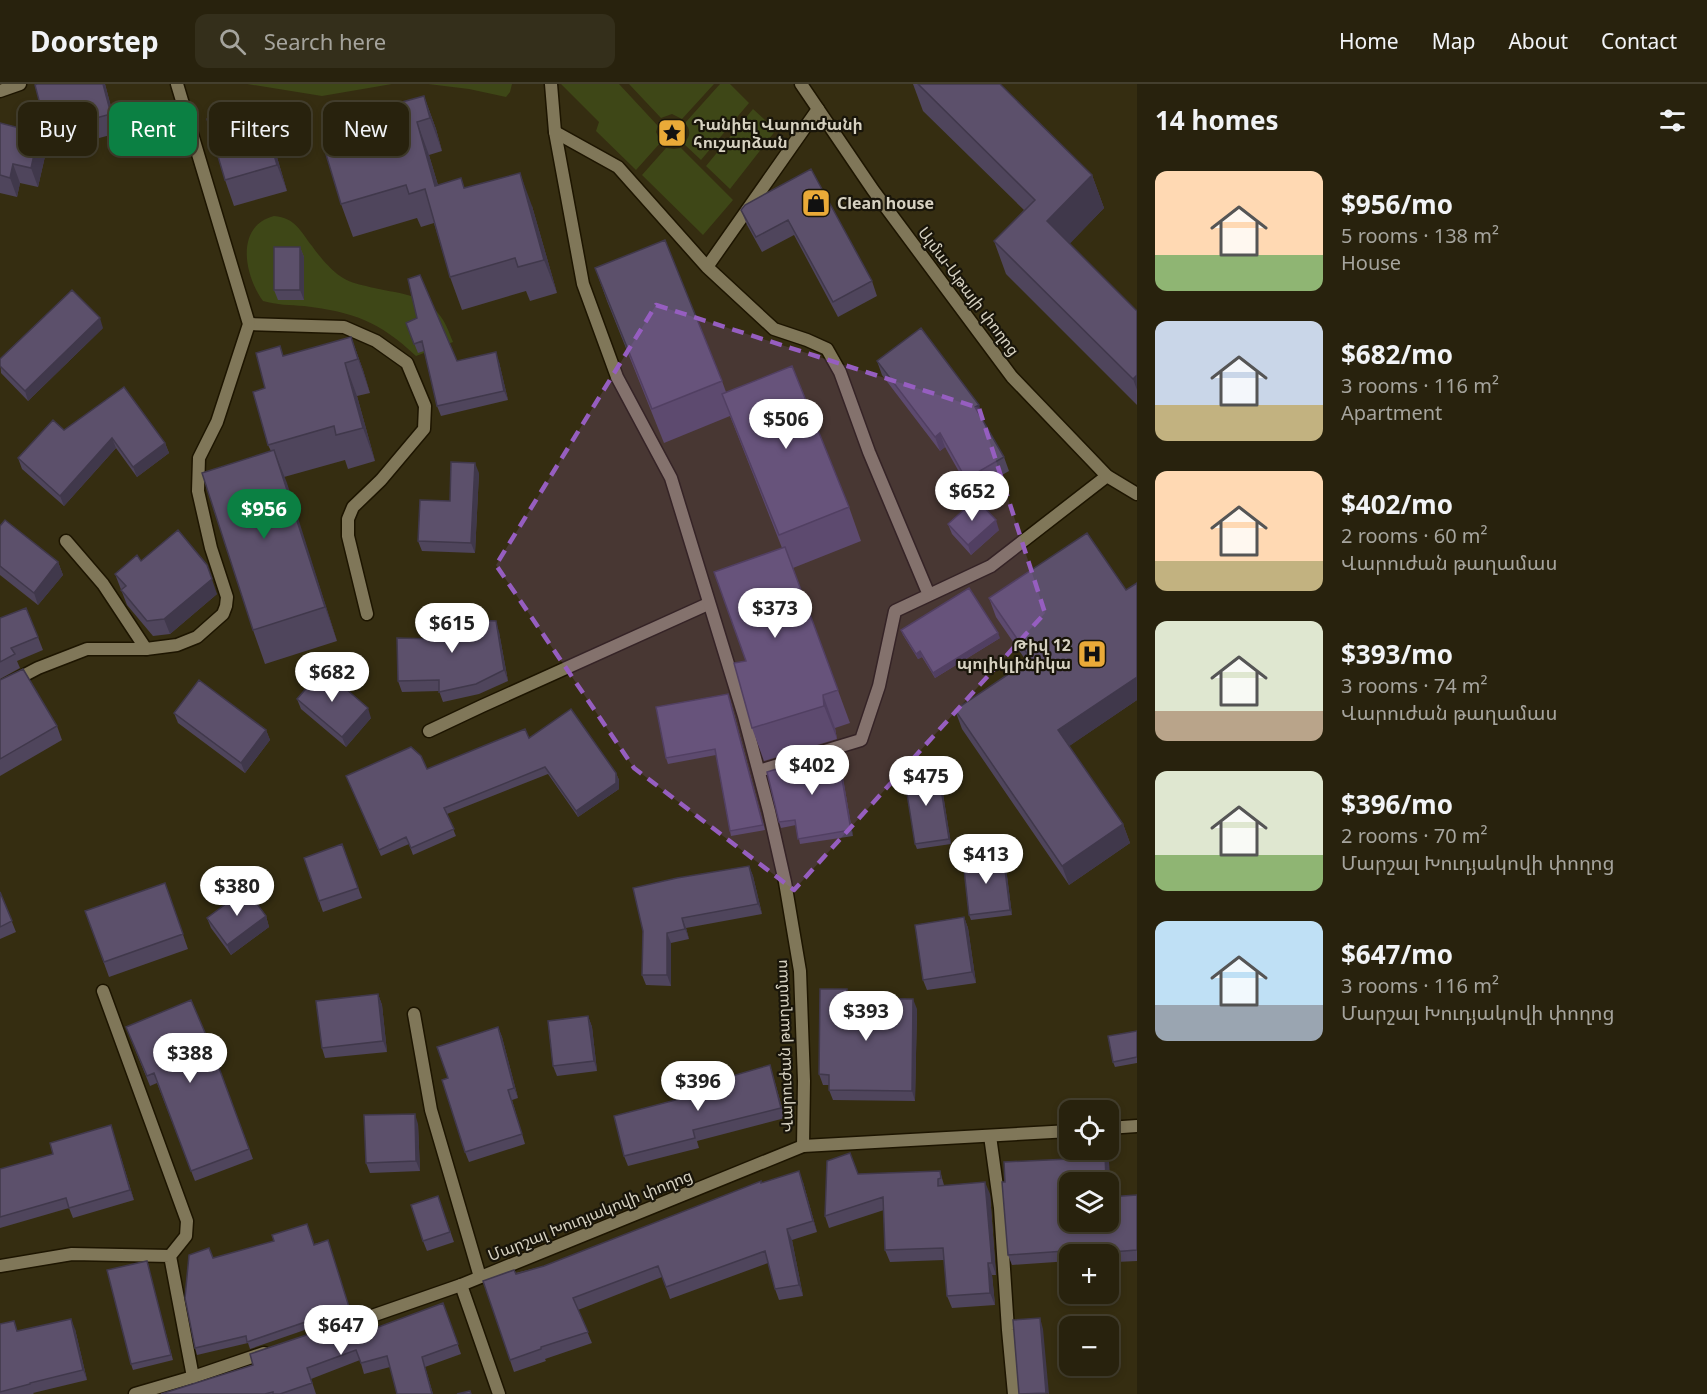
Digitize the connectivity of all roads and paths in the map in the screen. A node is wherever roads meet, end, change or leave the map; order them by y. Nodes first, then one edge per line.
1 (20, 84) edge
2 (177, 84) edge
3 (551, 84) edge
4 (801, 84) edge
5 (0, 90) edge
6 (818, 109) junction
7 (555, 132) junction
8 (707, 267) junction
9 (249, 324) junction
10 (1107, 476) junction
11 (1137, 494) edge
12 (66, 541) dead end
13 (929, 595) junction
14 (708, 604) junction
15 (367, 614) dead end
16 (146, 649) junction
17 (0, 688) edge
18 (429, 731) dead end
19 (759, 771) junction
20 (103, 991) dead end
21 (414, 1014) dead end
22 (1137, 1126) edge
23 (1119, 1127) edge
24 (1059, 1132) edge
25 (990, 1136) junction
26 (803, 1146) junction
27 (170, 1256) junction
28 (0, 1266) edge
29 (480, 1277) junction
30 (461, 1285) junction
31 (338, 1328) edge
32 (271, 1350) edge
33 (193, 1377) junction
34 (135, 1394) edge
35 (499, 1394) edge
36 (1014, 1394) edge

1 - 5 street
2 - 9 street
3 - 7 street, Վարուժան թաղամաս
4 - 6 street, Ալմա-Աթայի փողոց
6 - 8 street
6 - 10 street, Ալմա-Աթայի փողոց
7 - 8 street
7 - 14 street, Վարուժան թաղամաս
8 - 13 street
9 - 15 street
9 - 16 street
10 - 11 street, Ալմա-Աթայի փողոց
10 - 13 street
12 - 16 street
13 - 19 street
14 - 18 street
14 - 19 street, Վարուժան թաղամաս
16 - 17 street
19 - 26 street, Վարուժան թաղամաս
20 - 27 street
21 - 29 street
22 - 23 street
24 - 25 street, Մարշալ Խուդյակովի փողոց
25 - 26 street, Մարշալ Խուդյակովի փողոց
25 - 36 street
26 - 29 street, Մարշալ Խուդյակովի փողոց
27 - 28 street
27 - 33 street
29 - 30 street, Մարշալ Խուդյակովի փողոց
30 - 31 street, Մարշալ Խուդյակովի փողոց
30 - 35 street
32 - 33 street
33 - 34 street

